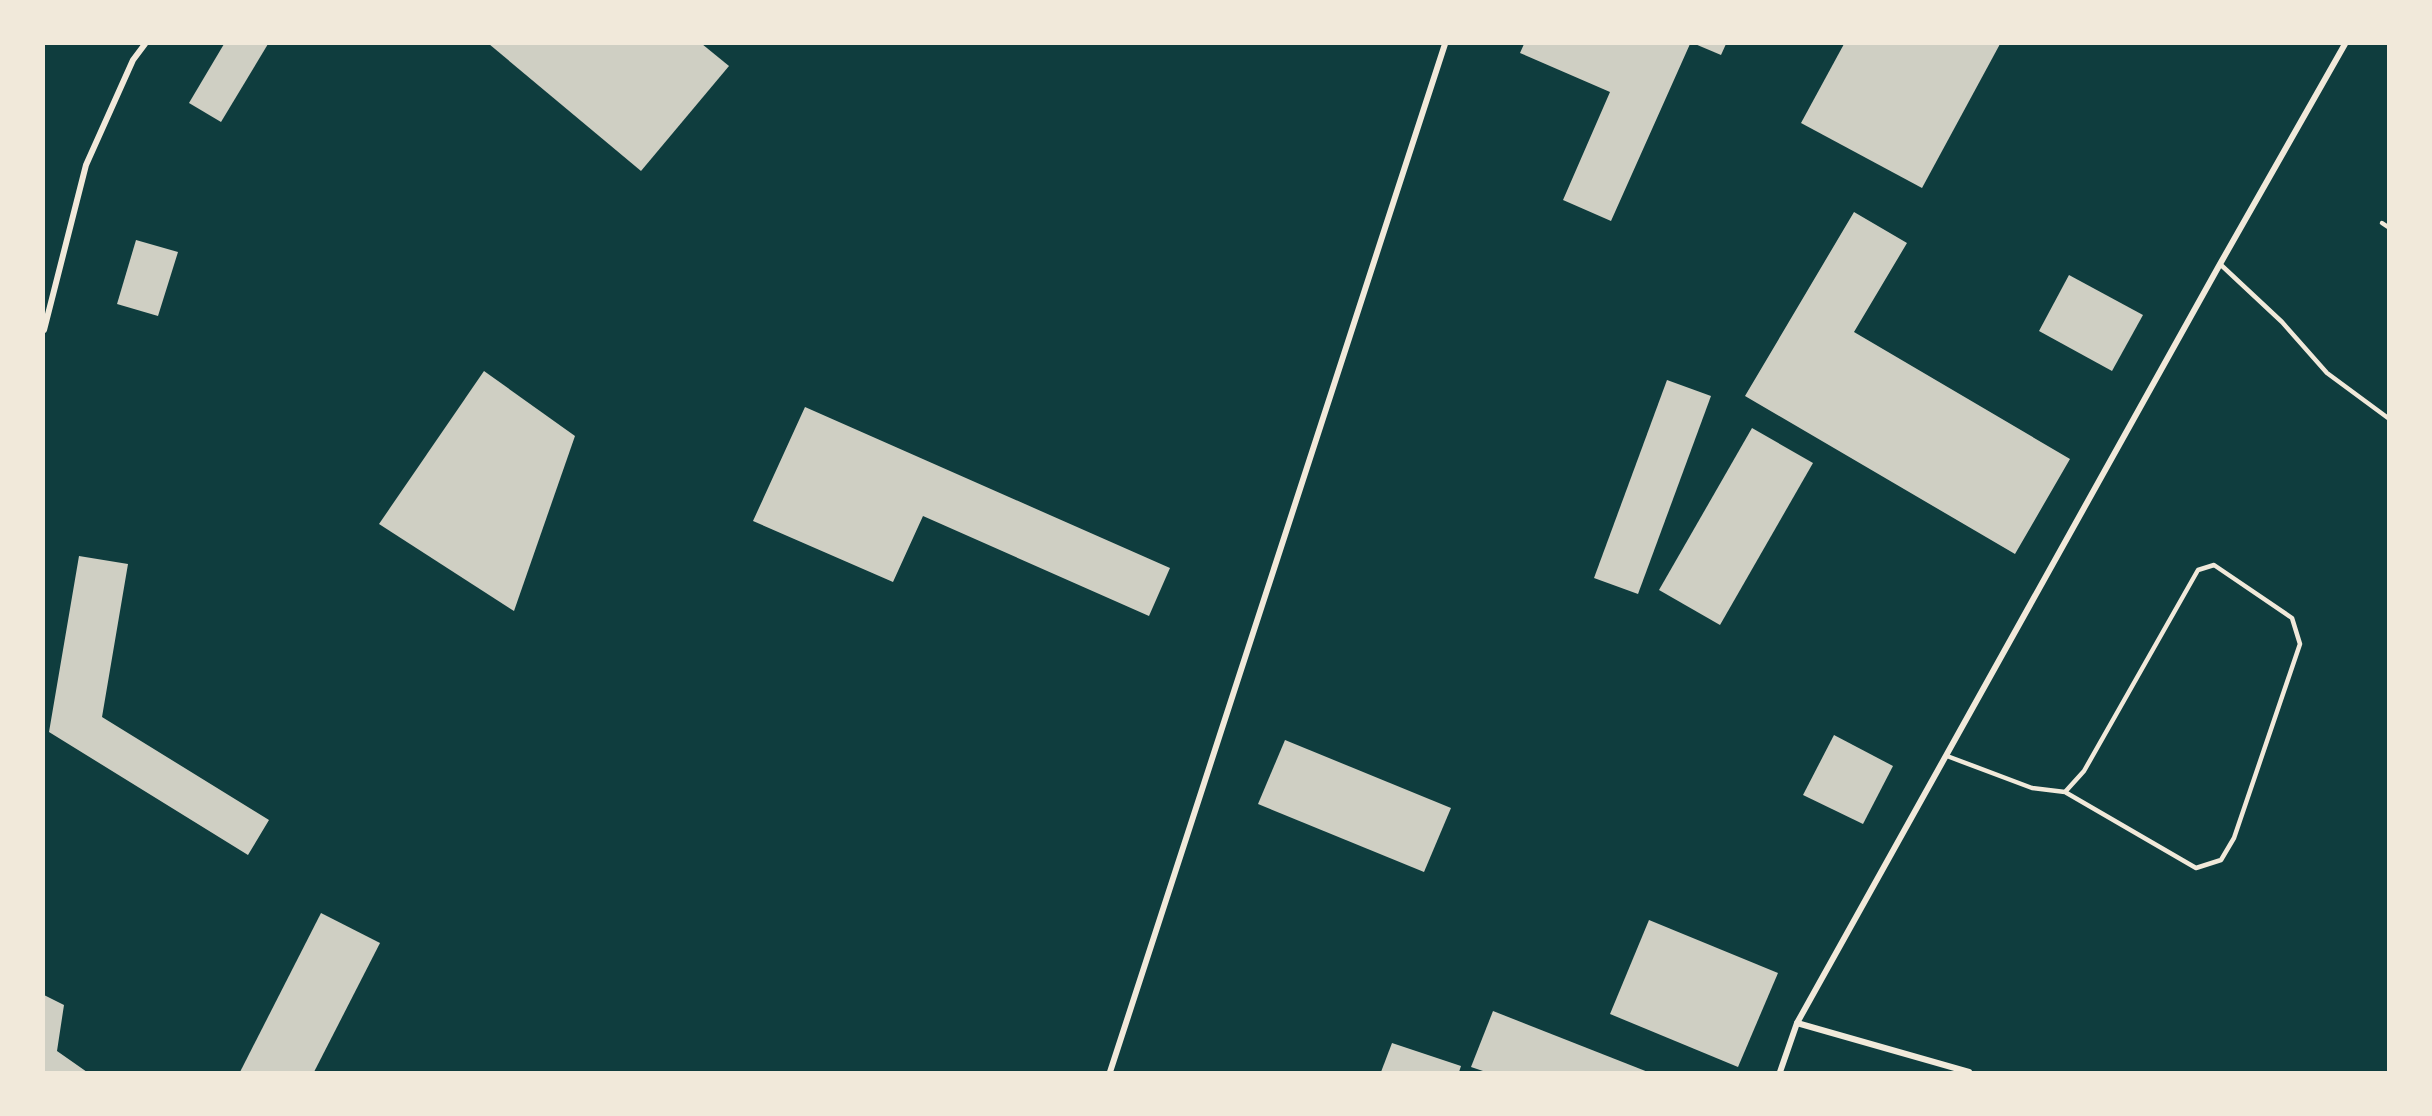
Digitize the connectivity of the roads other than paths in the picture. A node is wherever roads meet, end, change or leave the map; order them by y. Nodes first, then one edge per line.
1 (145, 44) edge
2 (1444, 44) edge
3 (2345, 44) edge
4 (2382, 223) dead end
5 (2388, 226) edge
6 (2220, 264) junction
7 (44, 330) edge
8 (2388, 418) edge
9 (1947, 756) junction
10 (2065, 792) junction
11 (1797, 1023) junction
12 (1110, 1072) edge
13 (1780, 1072) edge
14 (1969, 1072) edge

1 - 7 street
2 - 12 street
3 - 6 street
4 - 5 lane
6 - 8 lane
6 - 9 street
9 - 10 lane
9 - 11 street
10 - 10 lane
11 - 13 street
11 - 14 street

